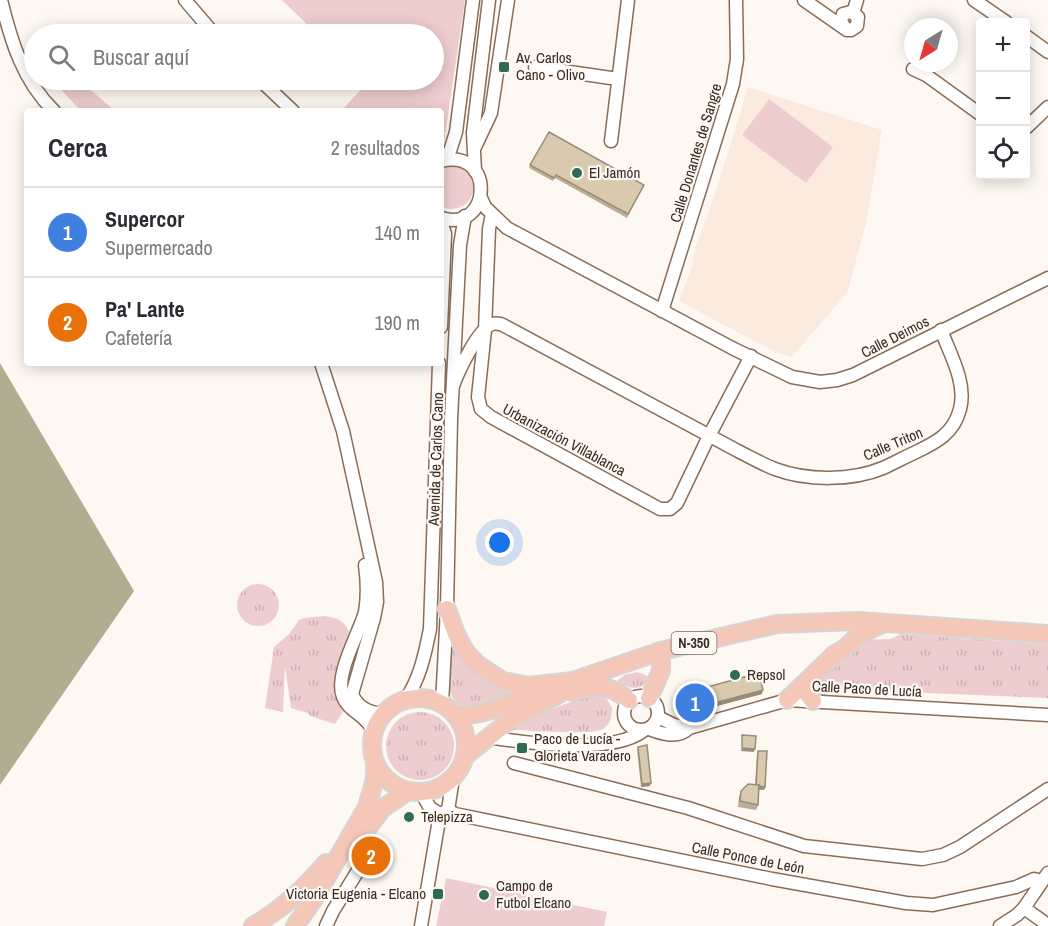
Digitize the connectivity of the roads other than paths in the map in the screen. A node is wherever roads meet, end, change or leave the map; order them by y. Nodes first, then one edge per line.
1 (2, 0) edge
2 (185, 0) edge
3 (473, 0) edge
4 (489, 0) edge
5 (507, 0) edge
6 (628, 0) edge
7 (736, 0) edge
8 (804, 0) edge
9 (810, 0) edge
10 (857, 0) edge
11 (974, 0) edge
12 (850, 12) junction
13 (1000, 18) edge
14 (205, 24) edge
15 (1030, 39) edge
16 (1048, 52) edge
17 (535, 67) dead end
18 (24, 69) edge
19 (920, 72) edge
20 (618, 79) junction
21 (38, 90) edge
22 (271, 90) edge
23 (1048, 107) edge
24 (52, 108) edge
25 (290, 108) edge
26 (976, 110) edge
27 (1028, 126) edge
28 (611, 141) dead end
29 (474, 148) junction
30 (444, 158) edge
31 (444, 161) edge
32 (475, 171) junction
33 (481, 198) junction
34 (466, 216) junction
35 (444, 219) edge
36 (491, 219) junction
37 (444, 230) edge
38 (444, 257) edge
39 (1048, 278) edge
40 (662, 310) junction
41 (484, 330) junction
42 (941, 330) junction
43 (751, 356) junction
44 (322, 366) edge
45 (439, 366) edge
46 (453, 386) junction
47 (709, 436) junction
48 (364, 534) junction
49 (447, 609) junction
50 (819, 621) junction
51 (885, 622) junction
52 (1048, 634) edge
53 (661, 651) junction
54 (835, 654) junction
55 (805, 683) junction
56 (563, 685) junction
57 (650, 698) junction
58 (406, 699) junction
59 (629, 700) junction
60 (787, 700) junction
61 (813, 701) junction
62 (442, 704) junction
63 (383, 714) junction
64 (1048, 714) edge
65 (456, 716) junction
66 (658, 717) junction
67 (689, 728) junction
68 (646, 730) junction
69 (374, 731) junction
70 (487, 737) junction
71 (464, 757) junction
72 (375, 762) junction
73 (514, 763) dead end
74 (453, 778) junction
75 (1048, 789) edge
76 (414, 791) junction
77 (444, 812) junction
78 (358, 826) junction
79 (359, 869) dead end
80 (1045, 877) edge
81 (321, 903) junction
82 (1024, 908) junction
83 (1048, 924) edge
84 (253, 926) edge
85 (295, 926) edge
86 (302, 926) edge
87 (311, 926) edge
88 (326, 926) edge
89 (421, 926) edge
90 (1000, 926) edge

1 - 18 street
2 - 14 street
3 - 30 street
4 - 29 street
5 - 29 street
6 - 20 street
7 - 40 street, Calle Donantes de Sangre
8 - 12 street
9 - 12 street
10 - 12 street
11 - 13 street
15 - 16 street
17 - 20 street
19 - 26 street
20 - 28 street
21 - 24 street
22 - 25 street
23 - 27 street
29 - 32 street
31 - 32 street
32 - 33 street
33 - 34 street
33 - 36 street
34 - 35 street
34 - 36 street
34 - 46 street, Avenida de Carlos Cano
36 - 40 street, Calle Deimos
36 - 41 street, Urbanización Villablanca
37 - 38 street
39 - 42 street, Calle Deimos
40 - 43 street, Calle Deimos
41 - 46 street
41 - 47 street, Calle Triton
41 - 47 street, Urbanización Villablanca
42 - 43 street, Calle Deimos
42 - 47 street, Calle Triton
43 - 47 street
44 - 48 street
45 - 58 street, Avenida de Carlos Cano
46 - 49 street, Avenida de Carlos Cano
48 - 63 street
48 - 69 street
49 - 56 highway
49 - 62 street, Avenida de Carlos Cano
50 - 51 highway, N-350
50 - 53 highway, N-350
50 - 54 highway
51 - 52 highway, N-350
51 - 54 highway
53 - 56 highway, N-350
53 - 57 highway
54 - 55 highway
55 - 60 highway
55 - 61 highway
56 - 59 highway
56 - 65 highway, N-350
56 - 70 highway, N-350
57 - 59 street
57 - 66 street
58 - 62 highway
58 - 63 highway
59 - 68 street
60 - 61 street, Calle Paco de Lucía
60 - 67 street, Calle Paco de Lucía
61 - 64 street, Calle Paco de Lucía
62 - 65 highway
63 - 69 highway
65 - 71 highway
66 - 67 street
66 - 68 street
67 - 68 street, Calle Paco de Lucía
68 - 70 street
69 - 72 highway
70 - 71 highway, N-350
71 - 74 highway, N-350
72 - 76 highway
72 - 78 highway
73 - 75 street, Calle Ponce de León
74 - 76 highway
74 - 77 street
76 - 77 street
76 - 81 highway
77 - 80 street, Calle Ponce de León
77 - 89 street
78 - 84 highway
78 - 85 highway
79 - 88 street
80 - 82 street
81 - 86 highway
81 - 87 highway
82 - 83 street
82 - 90 street

